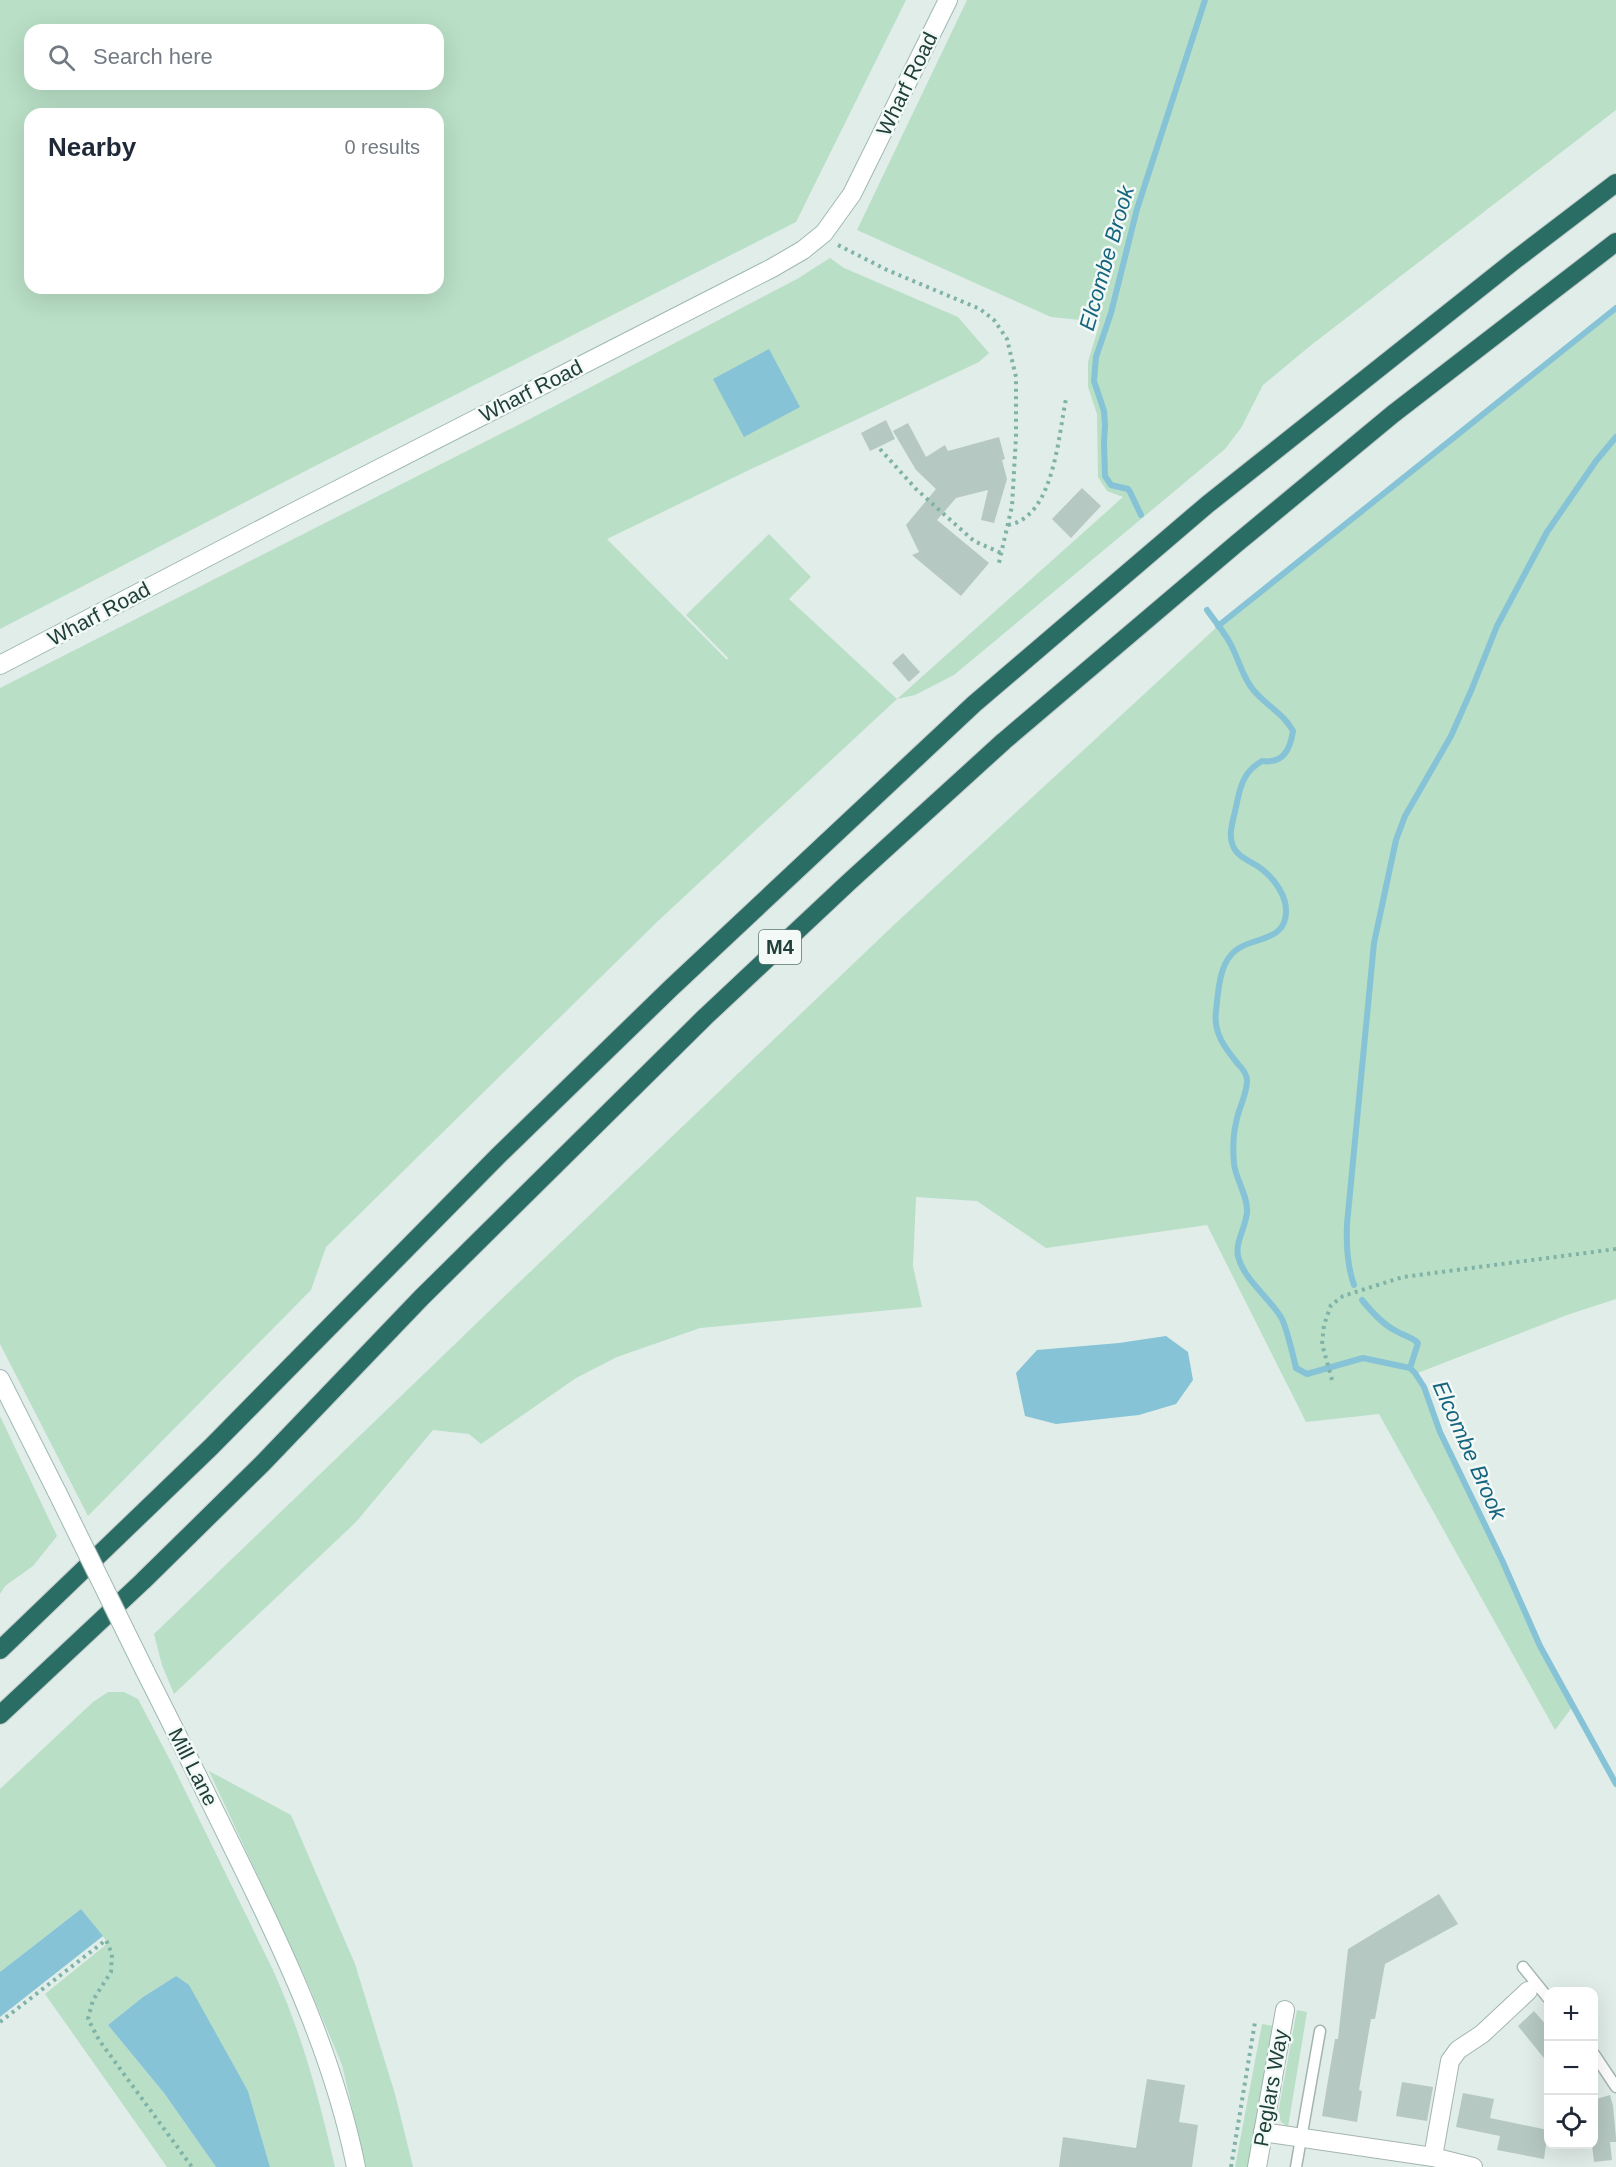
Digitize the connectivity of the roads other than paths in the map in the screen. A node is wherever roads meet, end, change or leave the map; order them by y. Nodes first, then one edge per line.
1 (948, 0) edge
2 (1616, 183) edge
3 (1616, 242) edge
4 (0, 666) edge
5 (0, 1378) edge
6 (0, 1650) edge
7 (0, 1714) edge
8 (1523, 1967) dead end
9 (1528, 1991) dead end
10 (1544, 1993) edge
11 (1285, 2010) dead end
12 (1320, 2031) dead end
13 (1598, 2061) edge
14 (1616, 2087) edge
15 (1263, 2132) junction
16 (1301, 2138) junction
17 (1433, 2157) junction
18 (356, 2167) edge
19 (1257, 2167) edge
20 (1296, 2167) edge
21 (1473, 2167) edge

1 - 4 street, Wharf Road
2 - 6 highway, M4
3 - 7 highway, M4
5 - 18 street, Mill Lane, bridge
8 - 10 lane
9 - 17 street
11 - 15 street, Peglars Way
12 - 16 lane
13 - 14 lane
15 - 16 street
15 - 19 street, Peglars Way
16 - 17 street
16 - 20 lane
17 - 21 street

